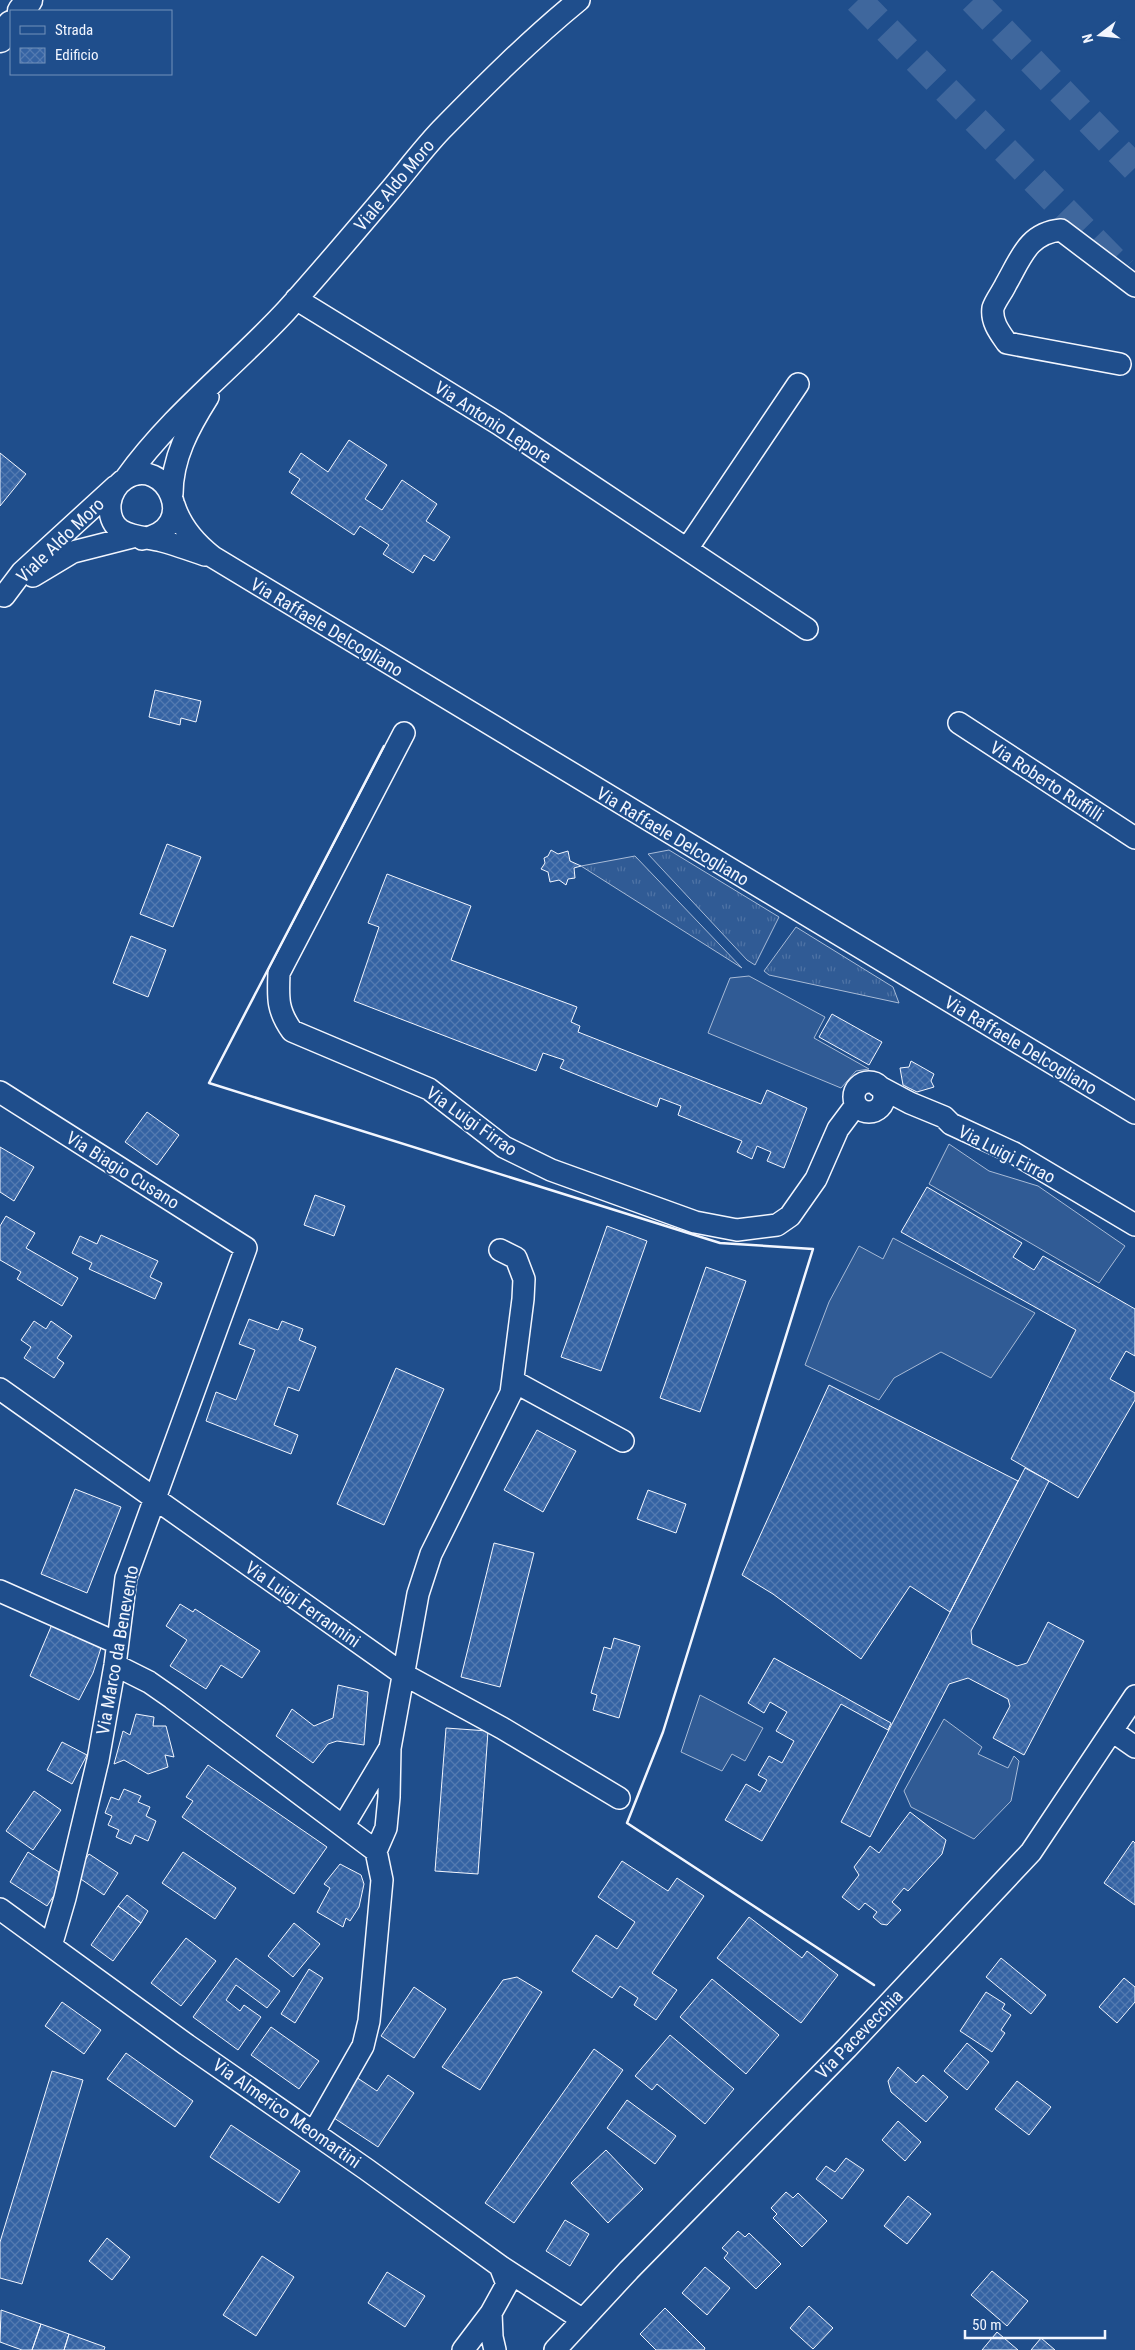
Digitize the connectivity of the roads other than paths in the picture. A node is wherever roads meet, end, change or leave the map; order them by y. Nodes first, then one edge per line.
1 (579, 0) edge
2 (10, 25) edge
3 (0, 39) edge
4 (1135, 286) edge
5 (296, 299) junction
6 (1120, 364) dead end
7 (219, 380) junction
8 (798, 384) dead end
9 (122, 481) junction
10 (173, 500) junction
11 (137, 538) junction
12 (687, 549) junction
13 (213, 557) junction
14 (2, 597) edge
15 (807, 629) dead end
16 (959, 723) dead end
17 (404, 733) dead end
18 (1135, 838) edge
19 (0, 1092) edge
20 (1135, 1113) edge
21 (1135, 1225) edge
22 (246, 1248) joint
23 (500, 1250) dead end
24 (513, 1380) junction
25 (0, 1389) edge
26 (623, 1442) dead end
27 (155, 1500) junction
28 (0, 1590) edge
29 (117, 1643) junction
30 (115, 1665) junction
31 (403, 1674) junction
32 (1135, 1696) edge
33 (1112, 1731) junction
34 (1135, 1747) edge
35 (390, 1748) junction
36 (619, 1798) dead end
37 (344, 1825) junction
38 (376, 1851) junction
39 (0, 1909) edge
40 (51, 1946) junction
41 (314, 2132) junction
42 (500, 2266) junction
43 (491, 2312) junction
44 (583, 2320) junction
45 (463, 2350) edge
46 (495, 2350) edge
47 (555, 2350) edge

1 - 5 street, Viale Aldo Moro
2 - 3 main road
4 - 6 street
5 - 7 street, Viale Aldo Moro
5 - 12 street, Via Antonio Lepore
7 - 9 street, Viale Aldo Moro
7 - 10 street, Viale Aldo Moro
8 - 12 street
9 - 10 street
9 - 11 street, Viale Aldo Moro
9 - 14 street, Viale Aldo Moro
10 - 11 street, Viale Aldo Moro
10 - 13 street, Via Raffaele Delcogliano
11 - 13 street, Via Raffaele Delcogliano
11 - 14 street, Viale Aldo Moro
12 - 15 street, Via Antonio Lepore
13 - 20 street, Via Raffaele Delcogliano
16 - 18 street, Via Roberto Ruffilli
17 - 21 street, Via Luigi Firrao
19 - 22 street, Via Biagio Cusano
22 - 27 street, Via Marco da Benevento
23 - 24 street
24 - 26 street
24 - 31 street
25 - 27 street, Via Luigi Ferrannini
27 - 29 street, Via Marco da Benevento
27 - 31 street, Via Luigi Ferrannini
28 - 29 street
29 - 30 street, Via Marco da Benevento
30 - 37 street
30 - 40 street, Via Marco da Benevento
31 - 35 street
31 - 36 street, Via Luigi Ferrannini
32 - 33 street, Via Pacevecchia
33 - 34 street
33 - 44 street, Via Pacevecchia
35 - 37 street
35 - 38 street
37 - 38 street
38 - 41 street
39 - 40 street, Via Almerico Meomartini
40 - 41 street, Via Almerico Meomartini
41 - 42 street, Via Almerico Meomartini
42 - 43 street
42 - 44 street, Via Almerico Meomartini
43 - 45 street
43 - 46 street
44 - 47 street, Via Pacevecchia

